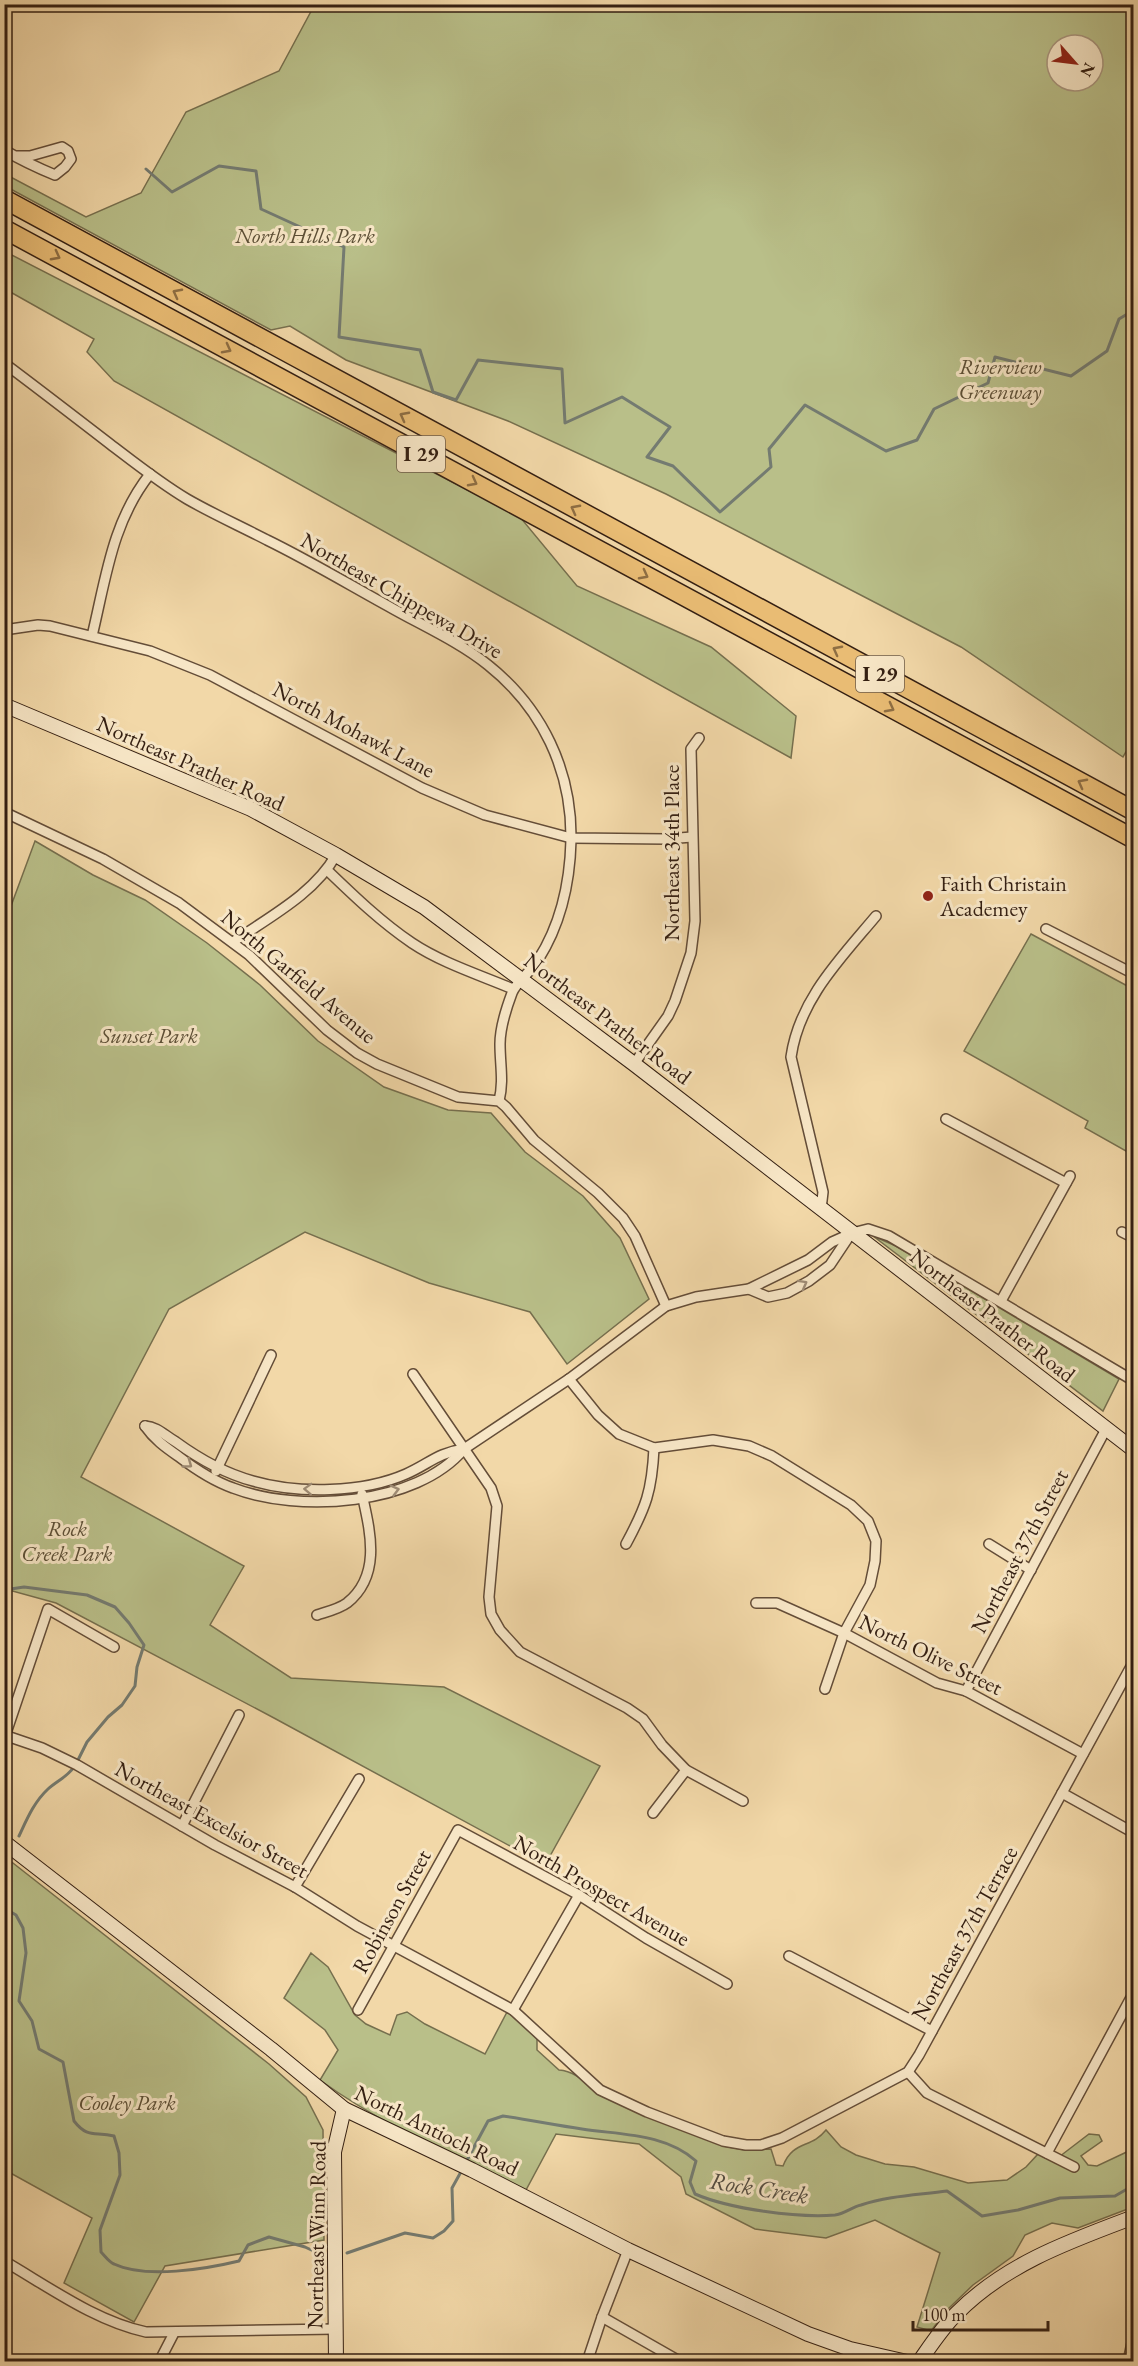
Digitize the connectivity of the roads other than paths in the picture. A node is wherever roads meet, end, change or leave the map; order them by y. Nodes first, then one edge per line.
1 (4, 150) edge
2 (15, 156) junction
3 (4, 199) edge
4 (4, 229) edge
5 (5, 364) edge
6 (150, 474) junction
7 (4, 630) edge
8 (92, 636) junction
9 (4, 705) edge
10 (699, 738) dead end
11 (1134, 811) edge
12 (4, 812) edge
13 (692, 837) junction
14 (571, 838) junction
15 (1134, 839) edge
16 (336, 855) junction
17 (327, 870) junction
18 (876, 916) dead end
19 (1046, 929) dead end
20 (233, 942) junction
21 (1134, 974) edge
22 (518, 984) junction
23 (634, 1064) junction
24 (499, 1101) junction
25 (946, 1119) dead end
26 (821, 1209) junction
27 (1122, 1232) dead end
28 (852, 1233) junction
29 (1134, 1238) edge
30 (749, 1289) junction
31 (1001, 1301) junction
32 (666, 1306) junction
33 (271, 1355) dead end
34 (413, 1374) dead end
35 (569, 1379) junction
36 (1134, 1381) edge
37 (1106, 1429) junction
38 (654, 1448) junction
39 (464, 1449) junction
40 (1134, 1450) edge
41 (218, 1466) junction
42 (212, 1478) junction
43 (361, 1485) junction
44 (363, 1497) junction
45 (626, 1544) dead end
46 (989, 1544) dead end
47 (1031, 1570) junction
48 (756, 1603) dead end
49 (317, 1616) dead end
50 (844, 1633) junction
51 (114, 1647) dead end
52 (1133, 1664) edge
53 (825, 1689) dead end
54 (966, 1691) junction
55 (239, 1715) dead end
56 (5, 1735) edge
57 (1083, 1754) junction
58 (686, 1770) junction
59 (358, 1779) dead end
60 (1062, 1793) junction
61 (743, 1801) dead end
62 (653, 1813) dead end
63 (182, 1826) junction
64 (458, 1830) joint
65 (1134, 1833) edge
66 (4, 1842) edge
67 (295, 1887) junction
68 (579, 1895) junction
69 (395, 1947) junction
70 (789, 1956) dead end
71 (727, 1984) dead end
72 (1134, 1992) edge
73 (358, 2010) dead end
74 (513, 2010) junction
75 (932, 2031) junction
76 (908, 2072) junction
77 (344, 2109) junction
78 (1047, 2153) junction
79 (1074, 2167) dead end
80 (1134, 2217) edge
81 (628, 2250) junction
82 (4, 2261) edge
83 (602, 2317) junction
84 (336, 2329) junction
85 (174, 2333) junction
86 (1134, 2333) edge
87 (159, 2361) edge
88 (336, 2361) edge
89 (587, 2361) edge
90 (681, 2361) edge
91 (907, 2361) edge
92 (919, 2361) edge
93 (1128, 2361) edge

1 - 2 street
2 - 2 street
11 -> 3 highway, I 29
4 -> 15 highway, I 29
5 - 6 street, Northeast Chippewa Drive
6 - 8 street
6 - 14 street, Northeast Chippewa Drive
7 - 8 street, North Mohawk Lane
8 - 14 street, North Mohawk Lane
9 - 16 main road, Northeast Prather Road
10 - 13 street, Northeast 34th Place
12 - 20 street, North Garfield Avenue
13 - 14 street, North Mohawk Lane
13 - 23 street, Northeast 34th Place
14 - 22 street, Northeast Chippewa Drive
16 - 17 street
16 - 22 main road, Northeast Prather Road
17 - 20 street
17 - 22 street
18 - 26 street
19 - 21 street
20 - 24 street, North Garfield Avenue
22 - 23 main road, Northeast Prather Road
22 - 24 street
23 - 26 main road, Northeast Prather Road
24 - 32 street
25 - 31 street
26 - 28 main road, Northeast Prather Road
27 - 29 street
28 - 30 street
30 -> 28 street
28 - 31 street
28 - 37 main road, Northeast Prather Road
30 - 32 street
31 - 36 street
32 - 35 street
33 - 41 street
34 - 39 street
35 - 38 street
35 - 39 street
37 - 40 main road, Northeast Prather Road
37 - 47 street, Northeast 37th Street
38 - 45 street
38 - 50 street
39 - 43 street
44 -> 39 street
39 - 58 street
41 - 42 street
41 -> 42 street
43 -> 41 street
42 - 44 street
43 - 44 street
44 - 49 street
46 - 47 street
47 - 54 street, Northeast 37th Street
48 - 50 street, North Olive Street
50 - 53 street
50 - 54 street, North Olive Street
51 - 56 street
52 - 57 street, Northeast 37th Terrace
54 - 57 street, North Olive Street
55 - 63 street
56 - 63 street, Northeast Excelsior Street
57 - 60 street, Northeast 37th Terrace
58 - 61 street
58 - 62 street
59 - 67 street
60 - 65 street
60 - 75 street, Northeast 37th Terrace
63 - 67 street, Northeast Excelsior Street
64 - 68 street, North Prospect Avenue
64 - 69 street, Robinson Street
66 - 77 main road, North Antioch Road
67 - 69 street, Northeast Excelsior Street
68 - 71 street, North Prospect Avenue
68 - 74 street
69 - 73 street, Robinson Street
69 - 74 street, Northeast Excelsior Street
70 - 75 street
72 - 78 street
74 - 76 street, Northeast Excelsior Street
75 - 76 street, Northeast 37th Terrace
76 - 78 street
77 - 81 main road, North Antioch Road
77 - 84 main road, Northeast Winn Road
78 - 79 street
80 - 92 main road
81 - 83 street
81 - 91 main road, North Antioch Road
82 - 85 street
83 - 89 street
83 - 90 street
84 - 85 street
84 - 88 main road, Northeast Winn Road
85 - 87 street
86 - 93 street

